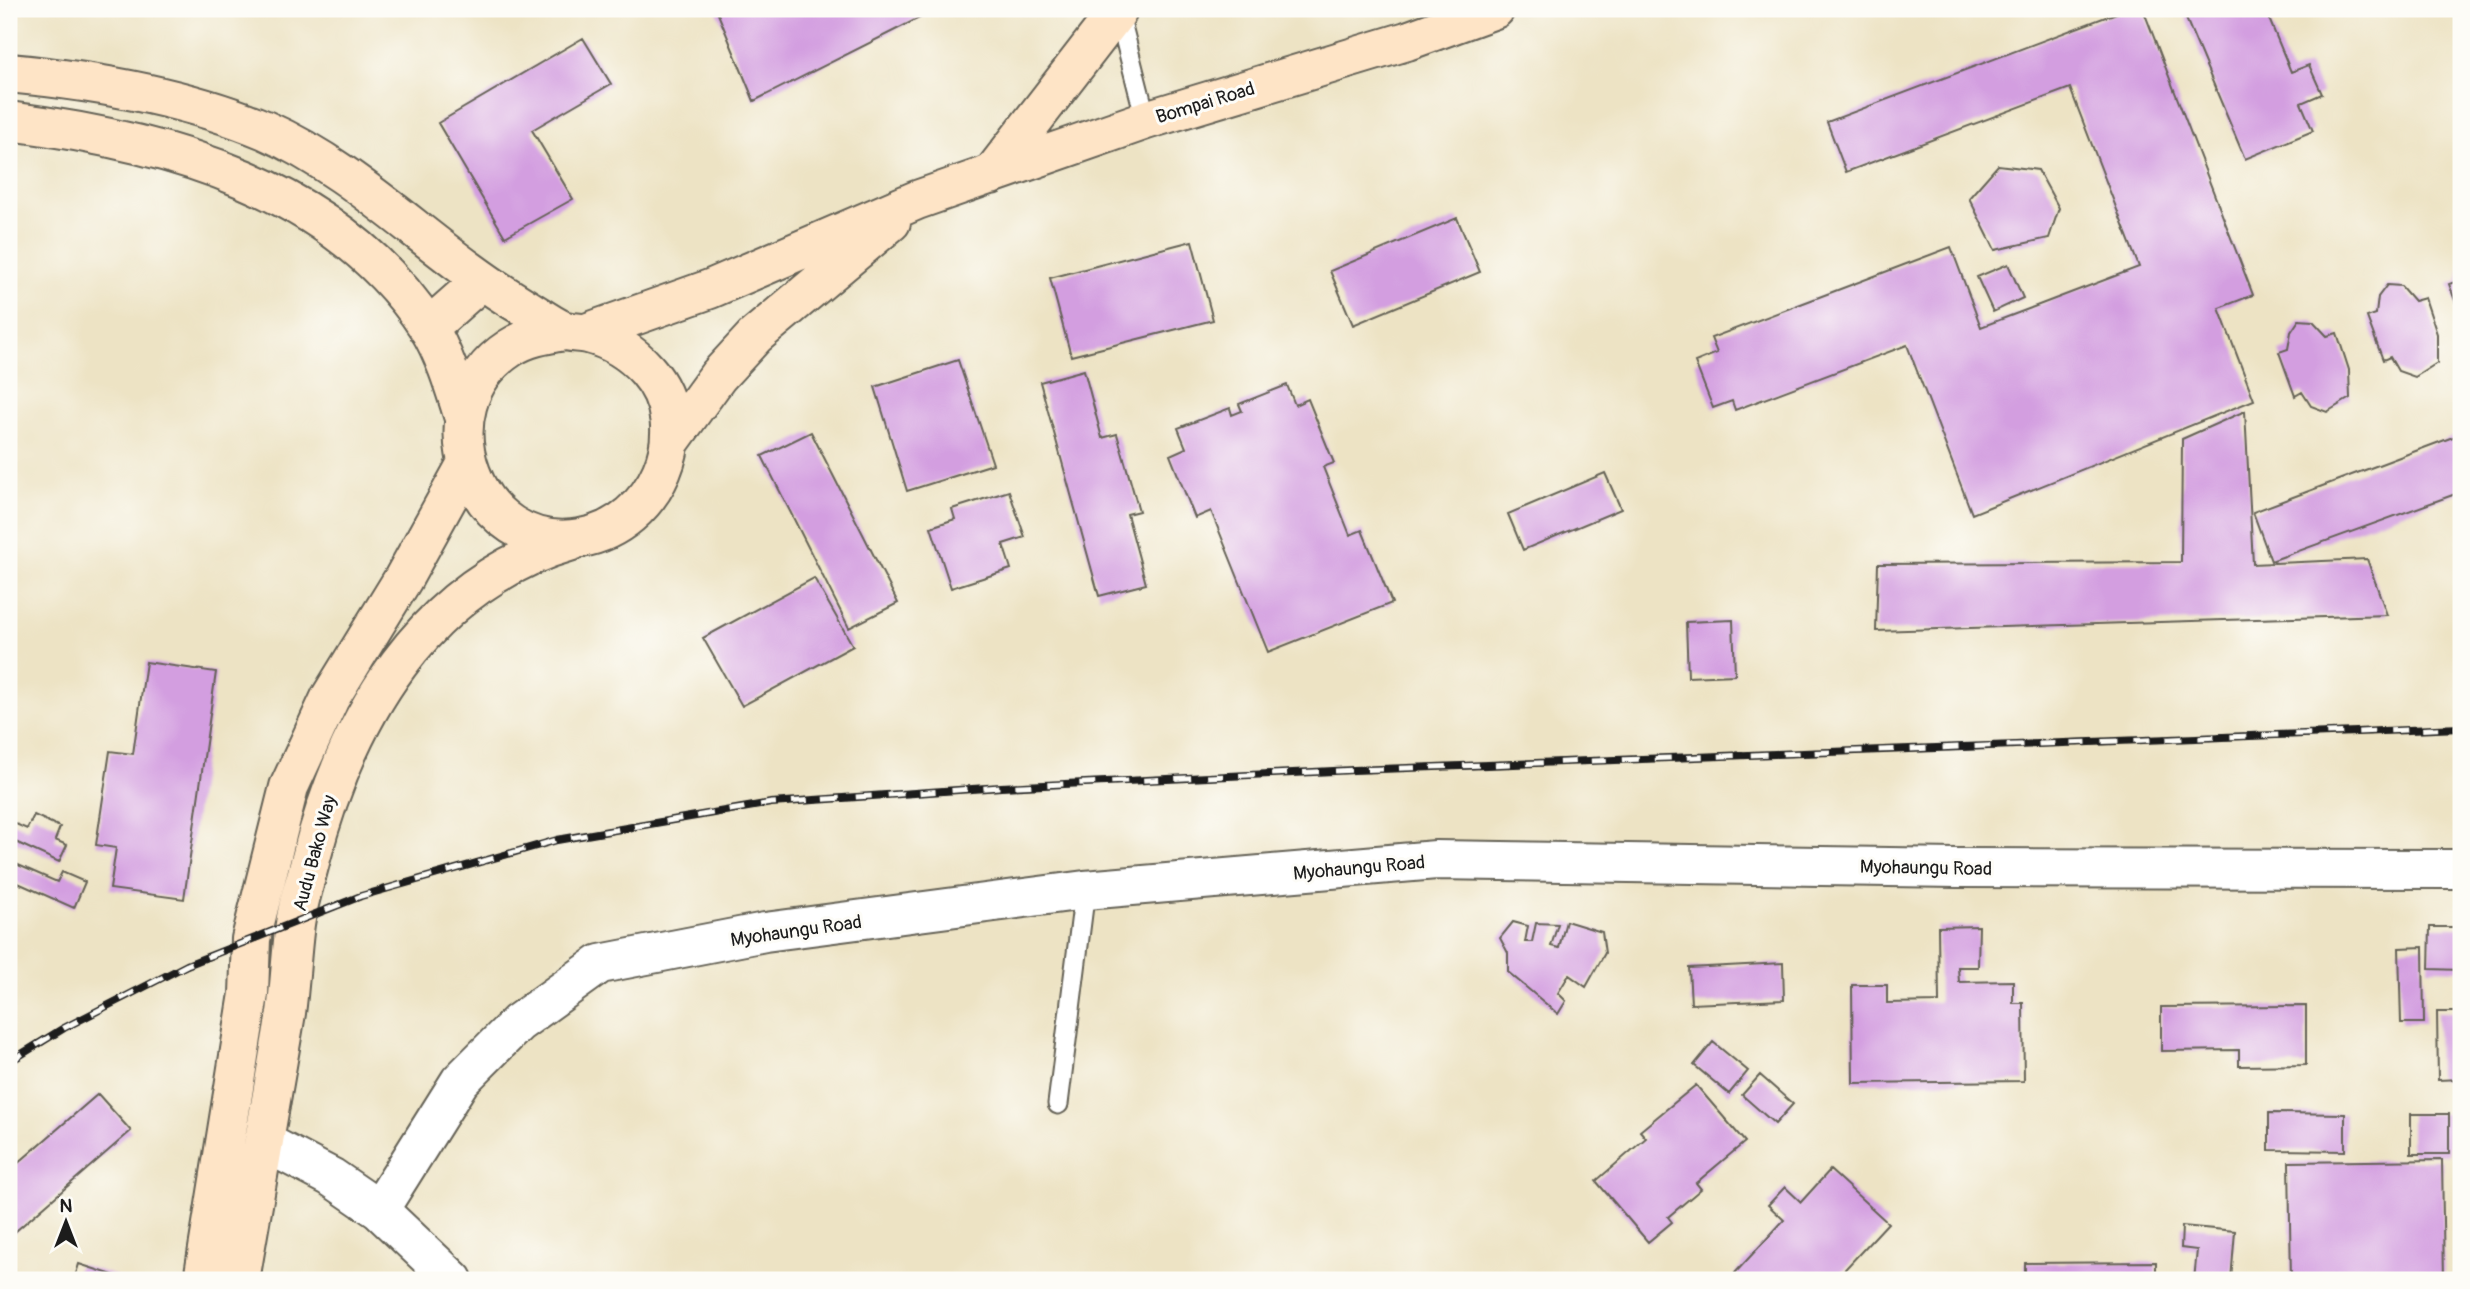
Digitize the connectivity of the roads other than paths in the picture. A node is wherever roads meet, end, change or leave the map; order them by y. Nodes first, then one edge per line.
1 (1495, 9) edge
2 (1118, 10) edge
3 (9, 73) edge
4 (1146, 120) junction
5 (9, 121) edge
6 (991, 175) junction
7 (917, 201) junction
8 (481, 281) junction
9 (429, 328) junction
10 (575, 332) junction
11 (463, 415) junction
12 (670, 442) junction
13 (466, 465) junction
14 (581, 538) junction
15 (2461, 869) edge
16 (1085, 890) junction
17 (1058, 1104) dead end
18 (264, 1142) junction
19 (379, 1210) junction
20 (203, 1280) edge
21 (240, 1280) edge
22 (453, 1280) edge

1 - 4 main road, Bompai Road
2 - 4 lane
2 - 6 main road
3 - 8 main road
4 - 6 main road, Bompai Road
5 - 9 main road
6 - 7 main road, Bompai Road
7 - 10 main road, Bompai Road
7 - 12 main road
8 - 9 main road
8 - 10 main road
9 - 11 main road
10 - 11 main road
10 - 12 main road
11 - 13 main road
12 - 14 main road
13 - 14 main road
13 - 20 main road, Audu Bako Way
14 - 18 main road, Audu Bako Way
15 - 16 street, Myohaungu Road
16 - 17 lane
16 - 19 street, Myohaungu Road
18 - 19 street
18 - 21 main road, Audu Bako Way
19 - 22 street

